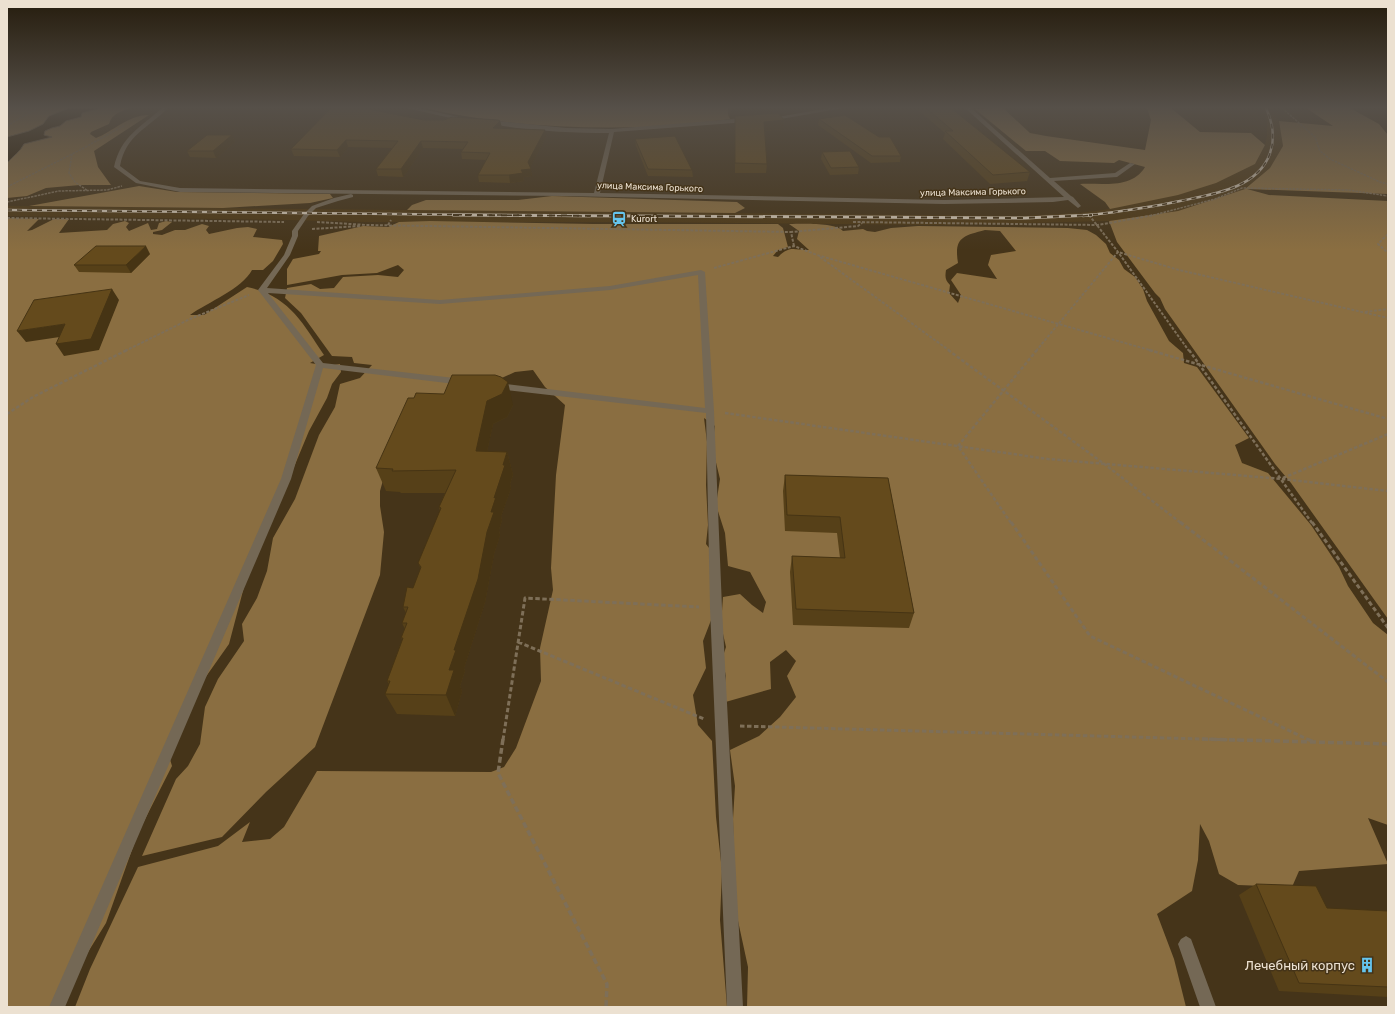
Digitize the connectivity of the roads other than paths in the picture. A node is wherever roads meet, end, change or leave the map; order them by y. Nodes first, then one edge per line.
1 (120, 155) edge
2 (606, 155) edge
3 (1022, 155) edge
4 (1132, 164) dead end
5 (1050, 180) junction
6 (565, 194) junction
7 (597, 194) junction
8 (1071, 198) junction
9 (1078, 206) dead end
10 (262, 290) junction
11 (320, 366) junction
12 (468, 383) edge
13 (492, 386) edge
14 (710, 411) junction
15 (1186, 944) dead end
16 (57, 1007) edge
17 (734, 1007) edge
18 (1208, 1007) edge

1 - 6 street, улица Максима Горького
2 - 7 street
3 - 5 street
4 - 5 street
5 - 8 street
6 - 7 street, улица Максима Горького
6 - 10 street
7 - 8 street, улица Максима Горького
8 - 9 street
10 - 11 street
10 - 14 street
11 - 12 street
11 - 16 street
13 - 14 street
14 - 17 street
15 - 18 street

